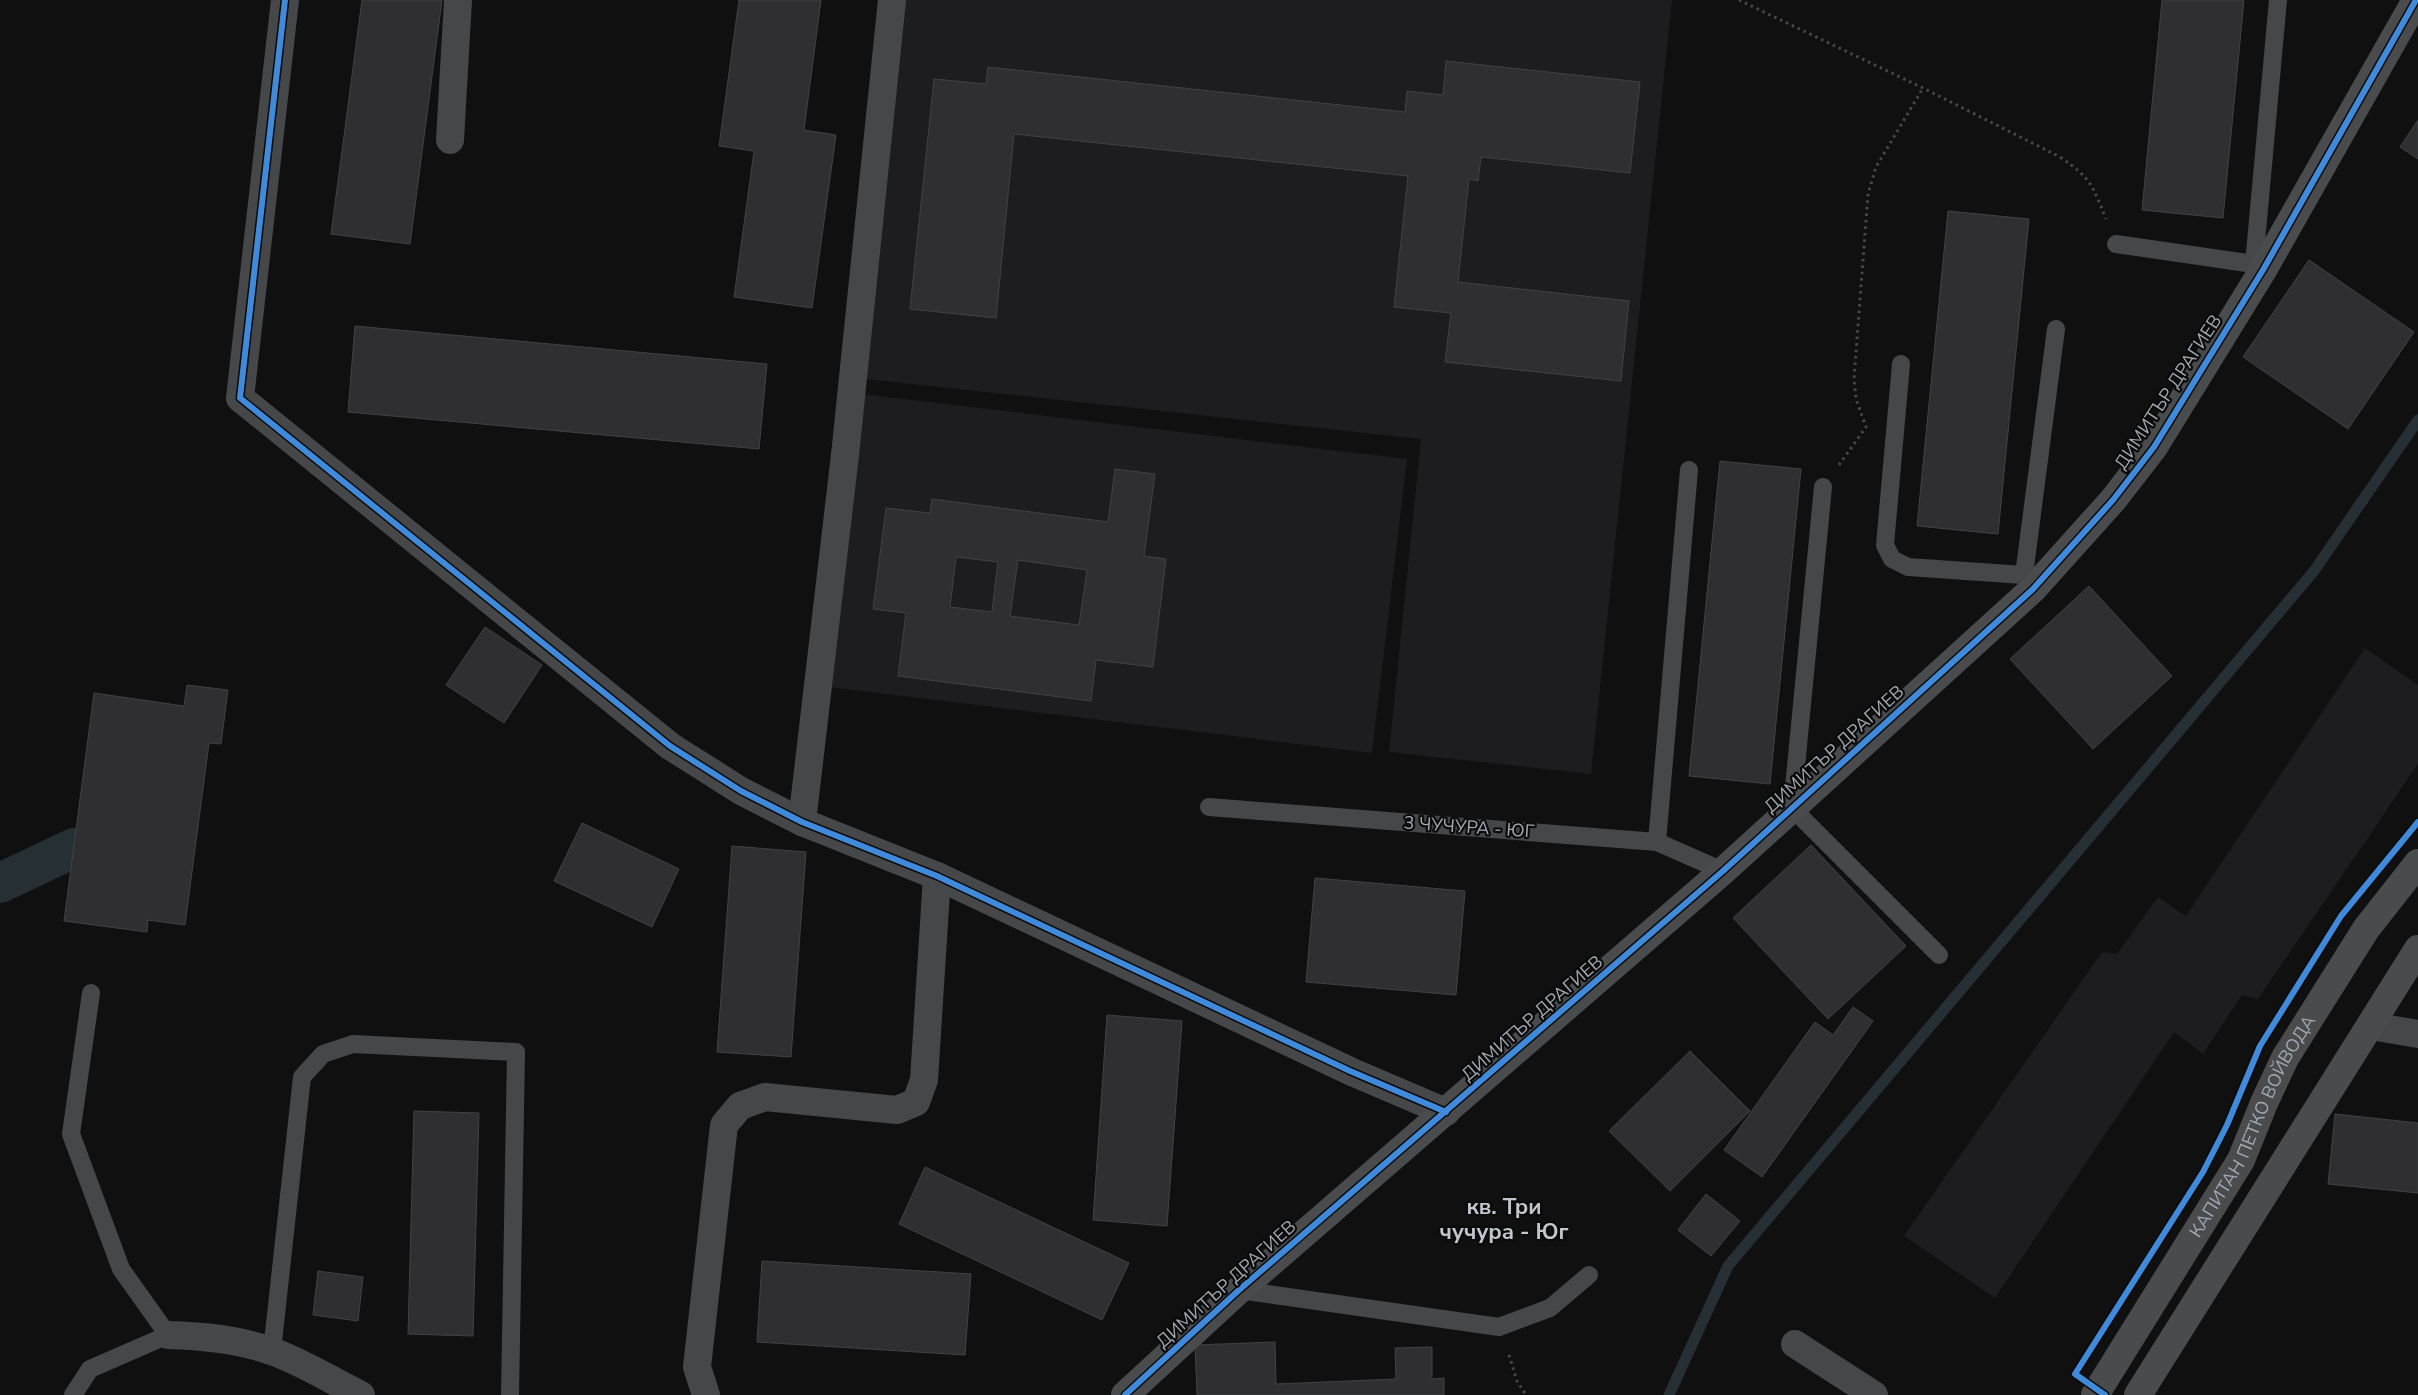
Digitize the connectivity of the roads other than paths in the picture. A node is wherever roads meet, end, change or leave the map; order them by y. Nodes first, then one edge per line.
1 (285, 0) edge
2 (458, 0) edge
3 (892, 0) edge
4 (2278, 0) edge
5 (2416, 0) edge
6 (450, 140) dead end
7 (2116, 244) road end
8 (2259, 267) junction
9 (2056, 329) dead end
10 (1901, 364) dead end
11 (1689, 470) dead end
12 (1823, 487) road end
13 (2029, 582) junction
14 (1209, 807) dead end
15 (1792, 808) junction
16 (802, 822) junction
17 (1657, 842) junction
18 (2418, 863) edge
19 (1723, 871) junction
20 (937, 876) junction
21 (2418, 949) edge
22 (1939, 955) dead end
23 (91, 993) dead end
24 (2371, 1026) junction
25 (2418, 1034) edge
26 (1446, 1112) junction
27 (1589, 1275) dead end
28 (1239, 1290) junction
29 (168, 1335) junction
30 (1795, 1344) dead end
31 (272, 1351) junction
32 (73, 1395) edge
33 (361, 1395) edge
34 (510, 1395) edge
35 (706, 1395) edge
36 (1125, 1395) edge
37 (1874, 1395) edge
38 (2095, 1395) edge
39 (2138, 1395) edge

1 - 16 street
2 - 6 street
3 - 16 street
4 - 8 lane
5 - 8 street, ДИМИТЪР ДРАГИЕВ
7 - 8 lane
8 - 13 street, ДИМИТЪР ДРАГИЕВ
9 - 13 lane
10 - 13 lane
11 - 17 lane
12 - 15 lane
13 - 15 street, ДИМИТЪР ДРАГИЕВ
14 - 17 lane, 3 ЧУЧУРА - ЮГ
15 - 19 street, ДИМИТЪР ДРАГИЕВ
15 - 22 lane
16 - 20 street
17 - 19 lane, 3 ЧУЧУРА - ЮГ
18 - 38 street, КАПИТАН ПЕТКО ВОЙВОДА
19 - 26 street, ДИМИТЪР ДРАГИЕВ
20 - 26 street
20 - 35 street
21 - 24 street
23 - 29 lane
24 - 25 street
24 - 39 street
26 - 28 street, ДИМИТЪР ДРАГИЕВ
27 - 28 lane
28 - 36 street, ДИМИТЪР ДРАГИЕВ
29 - 31 street
29 - 32 lane
30 - 37 street
31 - 33 street
31 - 34 lane

